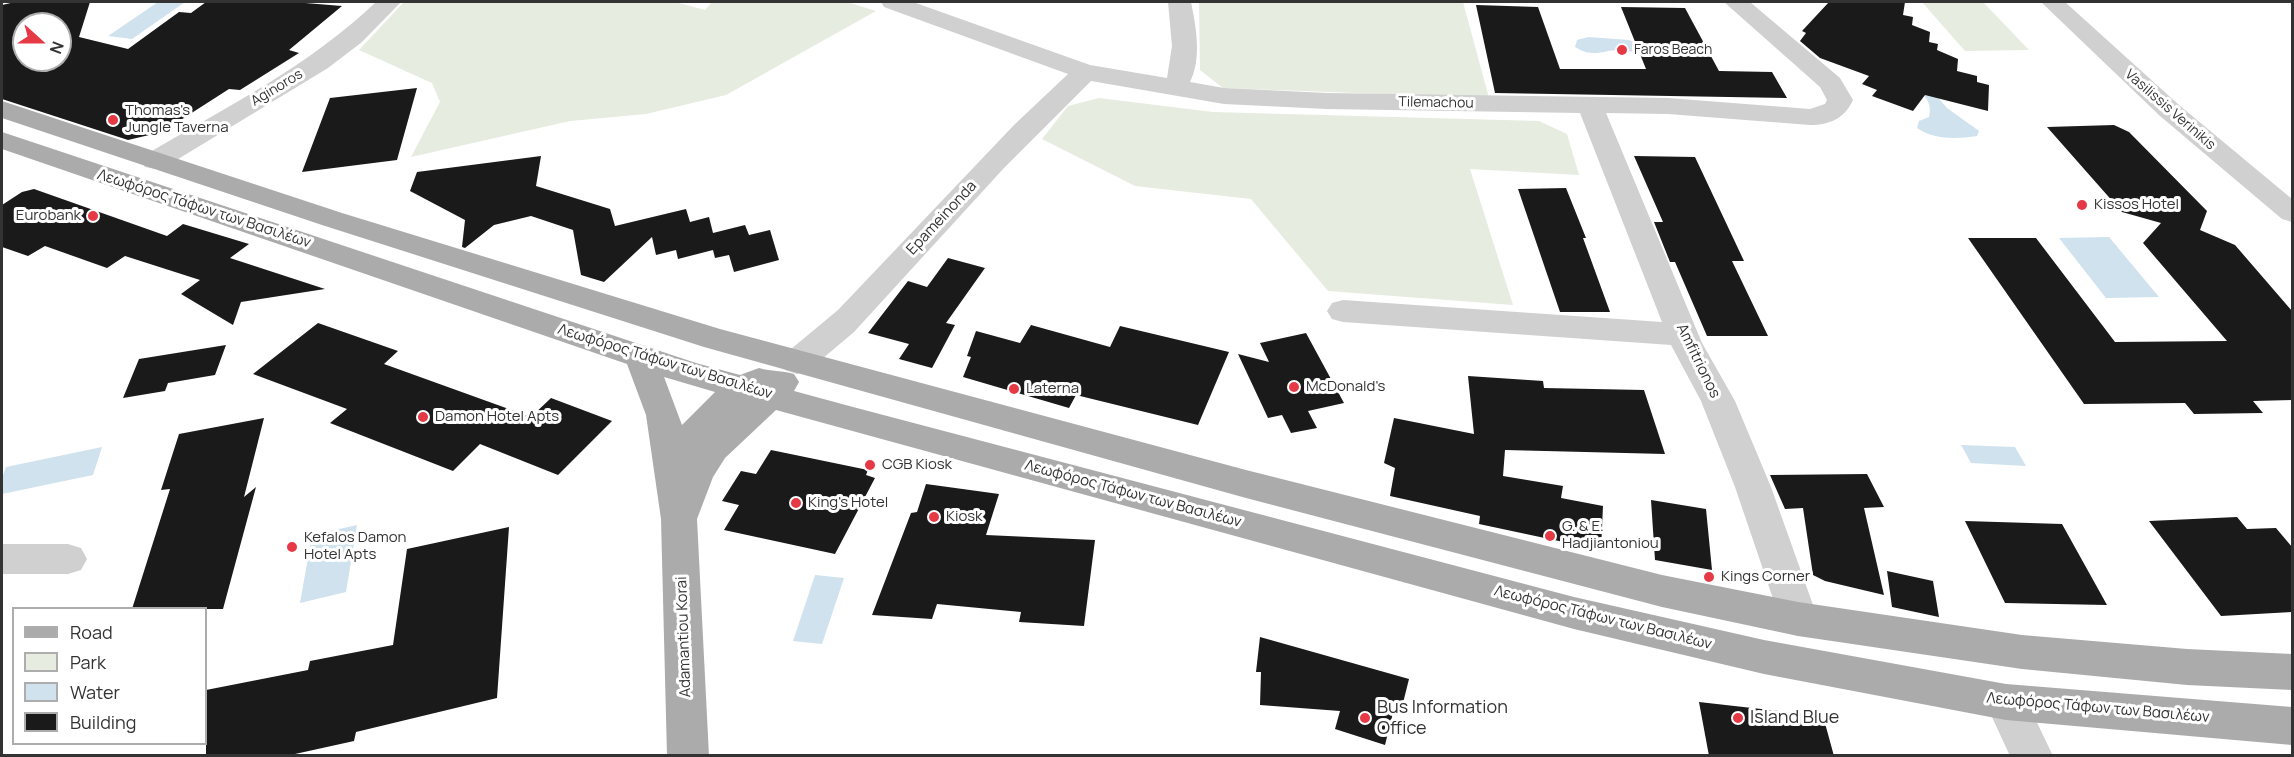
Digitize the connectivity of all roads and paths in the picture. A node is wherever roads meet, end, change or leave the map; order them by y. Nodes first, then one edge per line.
1 (389, 2) edge
2 (892, 2) edge
3 (1180, 2) edge
4 (1736, 2) edge
5 (2052, 2) edge
6 (1085, 72) junction
7 (1174, 89) junction
8 (1590, 105) junction
9 (2, 109) edge
10 (2, 140) edge
11 (155, 161) junction
12 (2292, 213) edge
13 (1343, 311) dead end
14 (1683, 335) junction
15 (640, 356) junction
16 (797, 362) junction
17 (758, 392) junction
18 (671, 468) junction
19 (679, 519) junction
20 (2, 559) edge
21 (68, 559) dead end
22 (1798, 619) junction
23 (2292, 672) edge
24 (2006, 702) junction
25 (2292, 726) edge
26 (688, 756) edge
27 (2032, 756) edge

1 - 11 street, Aginoros
2 - 6 street, Tilemachou
3 - 7 street
4 - 8 street, Tilemachou
5 - 12 street, Vasilissis Verinikis
6 - 7 street, Tilemachou
6 - 16 street, Epameinonda
7 - 8 street, Tilemachou
8 - 14 street, Amfitrionos
9 - 11 main road, Λεωφόρος Τάφων των Βασιλέων
10 - 15 main road, Λεωφόρος Τάφων των Βασιλέων
11 - 16 main road, Λεωφόρος Τάφων των Βασιλέων
13 - 14 street
14 - 22 street, Amfitrionos
15 - 17 main road, Λεωφόρος Τάφων των Βασιλέων
15 - 18 main road
16 - 17 main road, Adamantiou Korai
16 - 22 main road, Λεωφόρος Τάφων των Βασιλέων
17 - 18 main road, Adamantiou Korai
17 - 19 main road, Adamantiou Korai
17 - 24 main road, Λεωφόρος Τάφων των Βασιλέων
18 - 19 main road, Adamantiou Korai
19 - 26 main road, Adamantiou Korai
20 - 21 street
22 - 23 main road, Λεωφόρος Τάφων των Βασιλέων
24 - 25 main road, Λεωφόρος Τάφων των Βασιλέων
24 - 27 street

